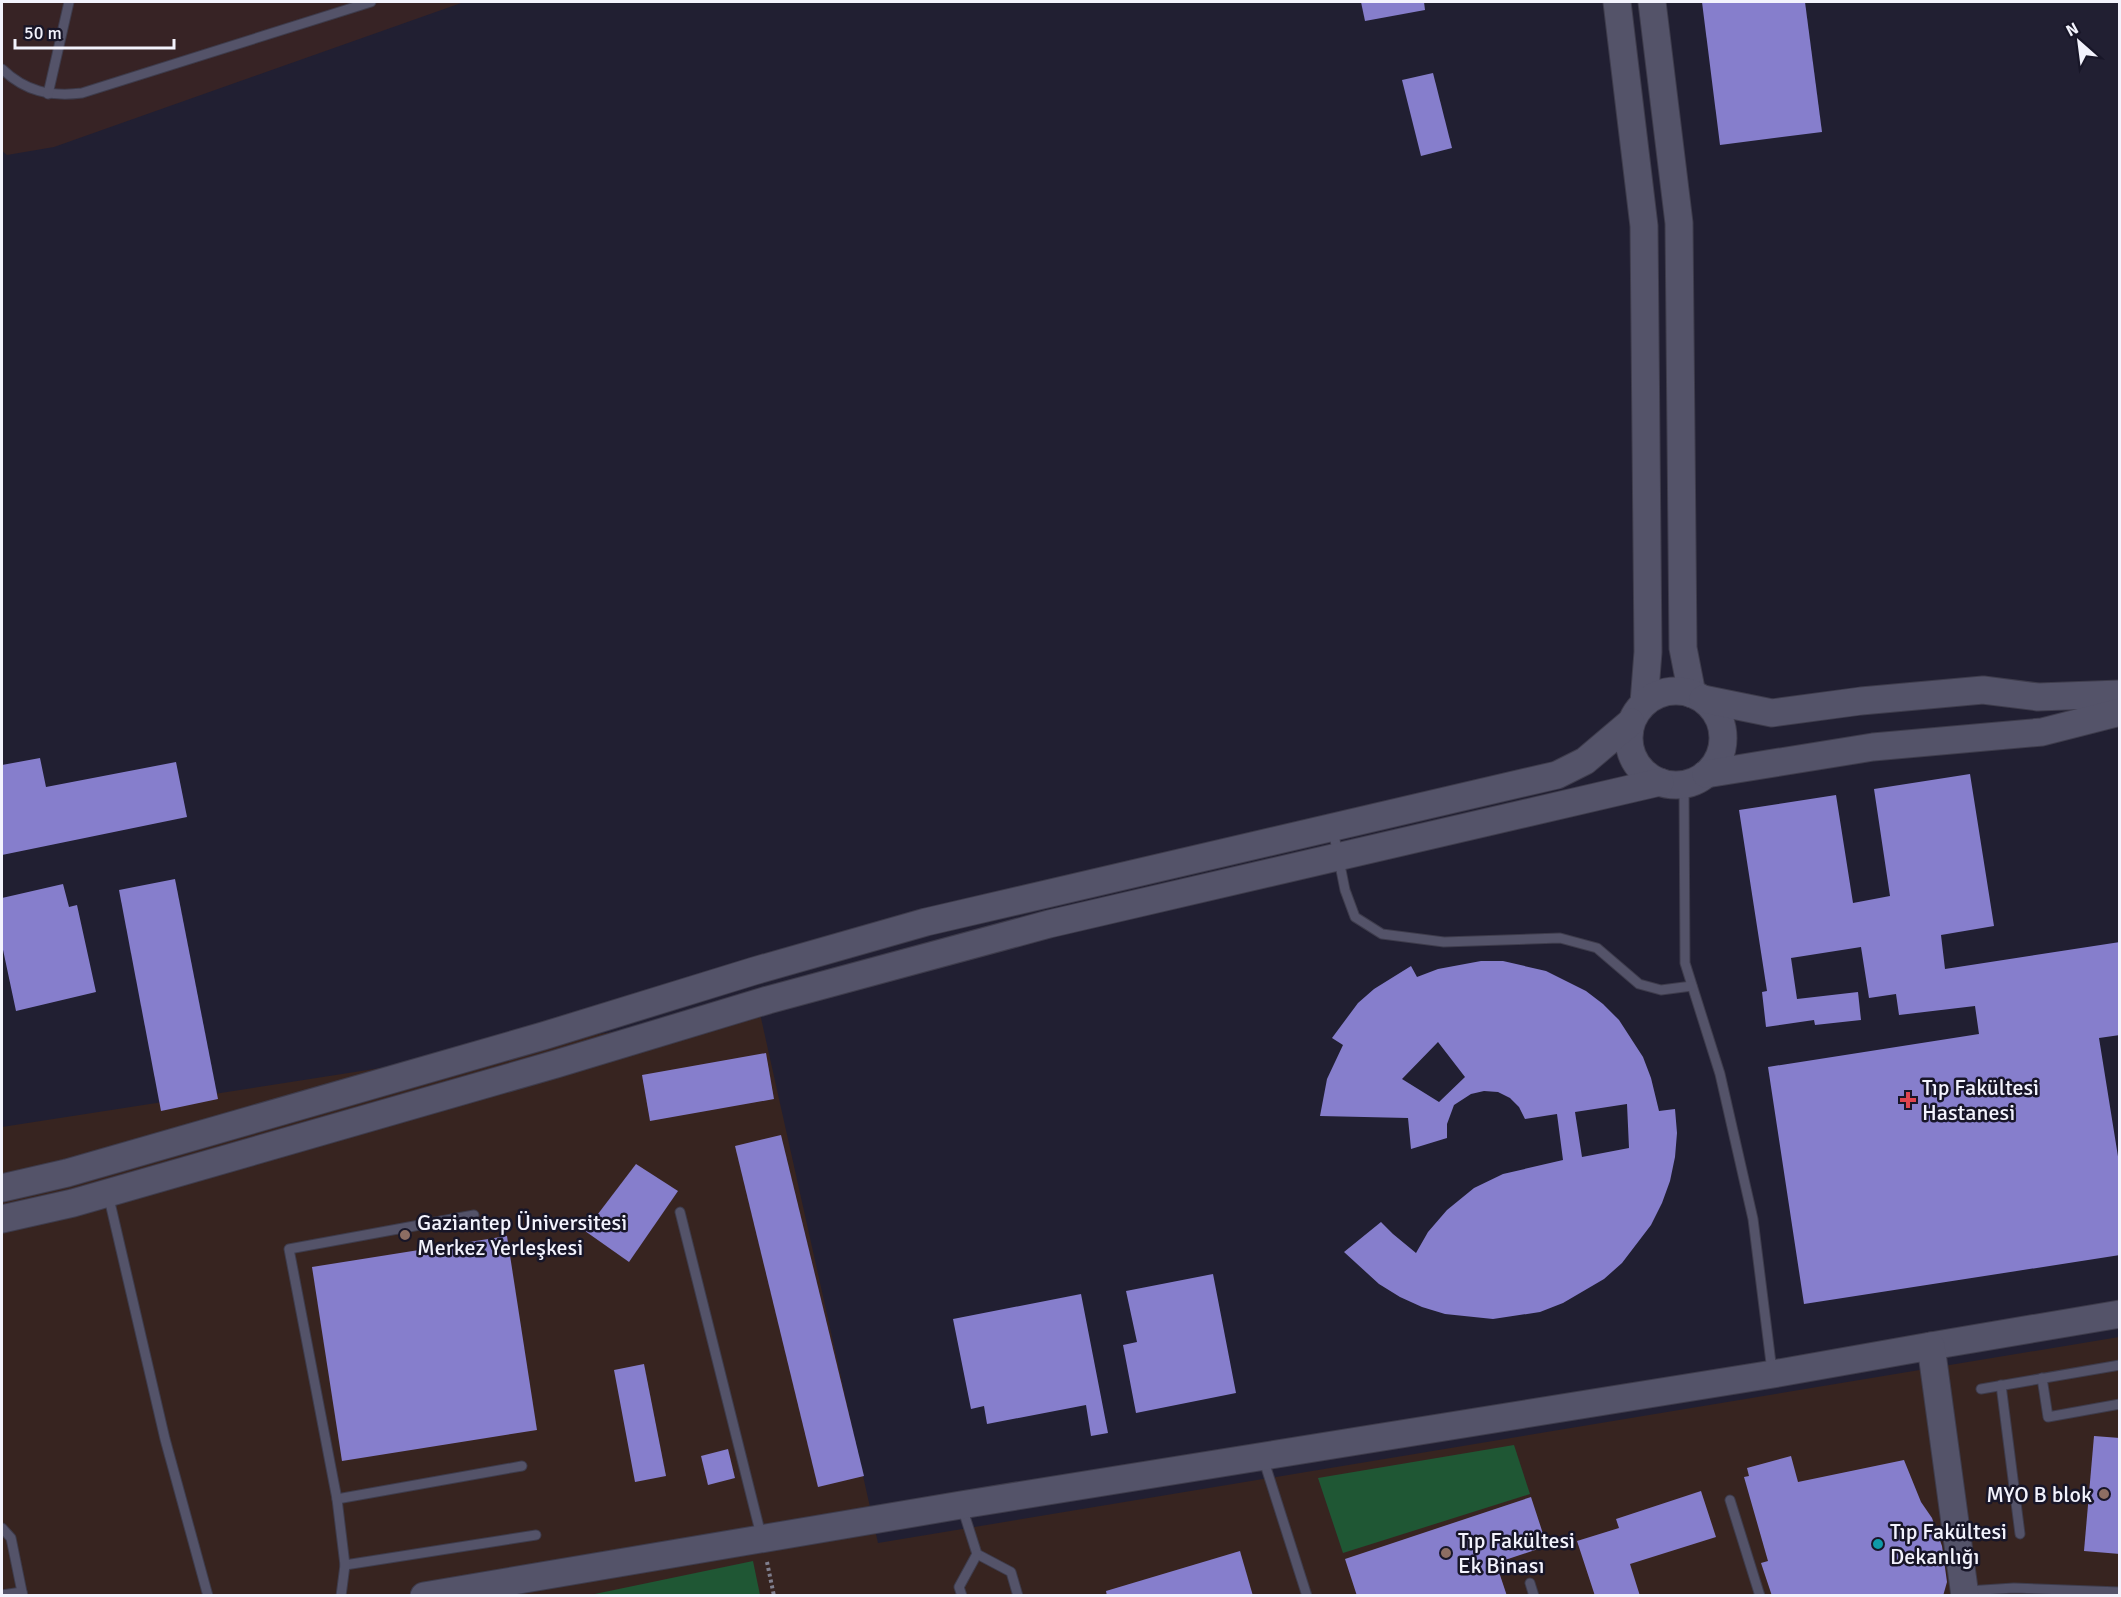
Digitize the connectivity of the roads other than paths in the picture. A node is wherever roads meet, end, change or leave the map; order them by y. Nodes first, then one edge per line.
1 (69, 2) edge
2 (371, 2) edge
3 (1617, 2) edge
4 (1652, 2) edge
5 (2, 69) edge
6 (48, 94) junction
7 (2120, 694) edge
8 (1697, 696) junction
9 (2038, 697) junction
10 (2120, 712) edge
11 (1638, 713) junction
12 (2042, 732) junction
13 (1684, 780) junction
14 (1332, 828) junction
15 (1338, 857) junction
16 (1692, 987) junction
17 (2, 1188) edge
18 (107, 1192) junction
19 (680, 1212) dead end
20 (474, 1215) dead end
21 (2, 1219) edge
22 (2120, 1314) edge
23 (1931, 1346) junction
24 (2120, 1365) edge
25 (1773, 1374) junction
26 (2042, 1378) junction
27 (2001, 1385) junction
28 (1981, 1389) dead end
29 (2120, 1404) edge
30 (1262, 1456) junction
31 (522, 1466) dead end
32 (337, 1499) junction
33 (1730, 1500) dead end
34 (961, 1505) junction
35 (2, 1528) edge
36 (2020, 1534) dead end
37 (536, 1535) dead end
38 (762, 1538) junction
39 (977, 1554) junction
40 (345, 1565) junction
41 (1530, 1583) dead end
42 (2014, 1592) edge
43 (2120, 1592) edge
44 (1965, 1593) edge
45 (22, 1594) edge
46 (2, 1595) edge
47 (208, 1596) edge
48 (341, 1596) edge
49 (424, 1596) edge
50 (962, 1596) edge
51 (1018, 1596) edge
52 (1307, 1596) edge
53 (1534, 1596) edge
54 (1760, 1596) edge

1 - 6 lane
2 - 6 lane
3 - 11 street
4 - 8 street
5 - 6 lane
7 - 9 street
8 - 9 street
8 - 11 street
8 - 13 street
9 - 12 street
10 - 12 street
11 - 13 street
11 - 14 street
12 - 13 street
13 - 15 street
13 - 16 lane
14 - 15 lane
14 - 17 street
15 - 16 lane
15 - 18 street
16 - 25 lane
18 - 21 street
18 - 47 lane
19 - 38 lane
20 - 32 lane
22 - 23 street
23 - 25 street
23 - 44 street
24 - 26 lane
25 - 30 street
26 - 27 lane
26 - 29 lane
27 - 28 lane
27 - 36 lane
30 - 34 street
30 - 52 lane
31 - 32 lane
32 - 40 lane
33 - 54 lane
34 - 38 street
34 - 39 lane
35 - 45 lane
37 - 40 lane
38 - 49 street
39 - 50 lane
39 - 51 lane
40 - 48 lane
41 - 53 lane
42 - 43 lane
42 - 44 lane
45 - 46 lane

